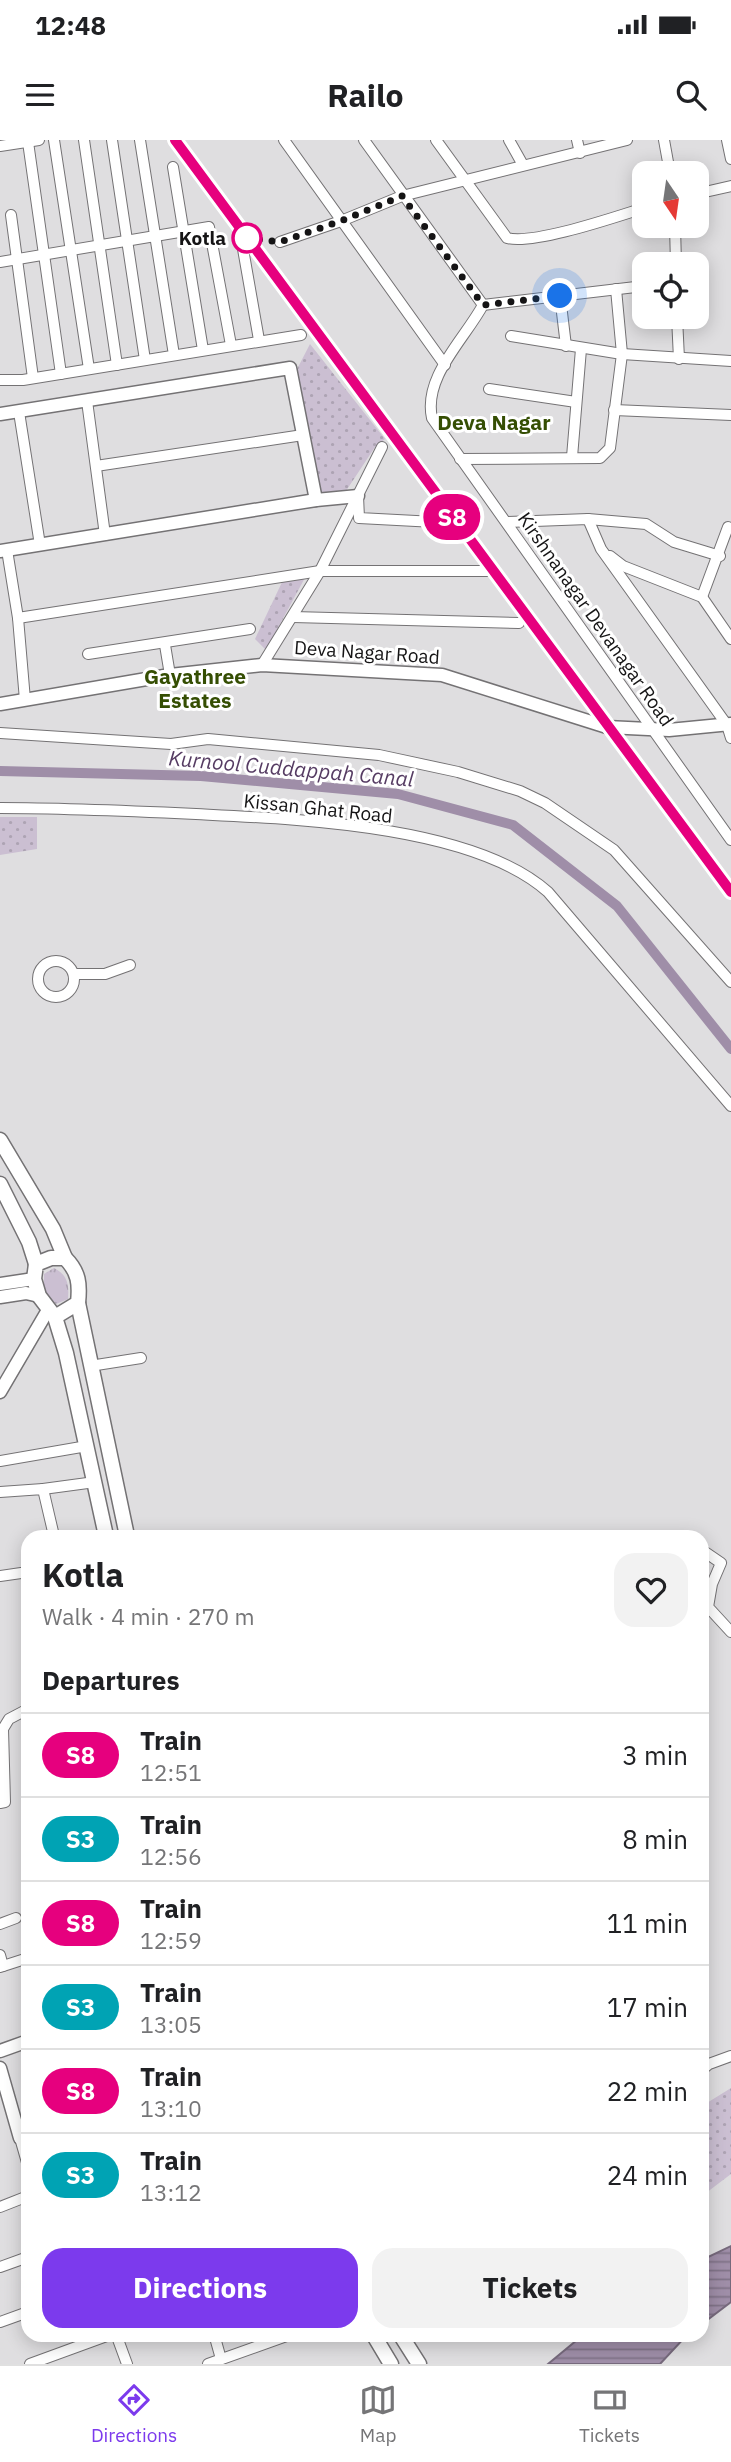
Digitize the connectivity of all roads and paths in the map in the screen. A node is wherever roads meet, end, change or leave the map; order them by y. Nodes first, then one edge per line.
1 (39, 140) edge
2 (54, 140) edge
3 (84, 140) edge
4 (112, 140) edge
5 (140, 140) edge
6 (284, 140) edge
7 (364, 140) edge
8 (436, 140) edge
9 (509, 140) edge
10 (577, 140) edge
11 (626, 140) edge
12 (664, 140) edge
13 (727, 140) edge
14 (28, 142) junction
15 (0, 146) edge
16 (580, 153) junction
17 (731, 159) edge
18 (668, 161) edge
19 (523, 165) junction
20 (173, 167) dead end
21 (467, 182) junction
22 (731, 186) edge
23 (709, 191) edge
24 (402, 196) junction
25 (632, 211) edge
26 (11, 215) dead end
27 (341, 221) junction
28 (181, 232) junction
29 (155, 237) junction
30 (126, 241) junction
31 (280, 242) dead end
32 (99, 246) junction
33 (243, 248) dead end
34 (71, 251) junction
35 (44, 255) junction
36 (16, 260) junction
37 (0, 262) edge
38 (632, 287) edge
39 (616, 289) junction
40 (560, 296) junction
41 (483, 305) junction
42 (678, 329) edge
43 (301, 335) dead end
44 (511, 336) dead end
45 (259, 341) junction
46 (230, 345) junction
47 (566, 346) junction
48 (581, 349) junction
49 (203, 350) junction
50 (622, 354) junction
51 (174, 355) junction
52 (679, 359) junction
53 (145, 360) junction
54 (731, 362) edge
55 (117, 365) junction
56 (445, 365) junction
57 (89, 369) junction
58 (61, 373) junction
59 (33, 378) junction
60 (0, 380) edge
61 (489, 389) dead end
62 (87, 401) junction
63 (576, 402) junction
64 (614, 410) junction
65 (19, 412) junction
66 (0, 414) edge
67 (731, 415) edge
68 (303, 435) junction
69 (382, 447) dead end
70 (572, 457) junction
71 (460, 459) junction
72 (96, 466) junction
73 (358, 496) junction
74 (316, 500) junction
75 (588, 519) junction
76 (435, 522) dead end
77 (507, 522) junction
78 (728, 527) dead end
79 (105, 535) junction
80 (40, 545) junction
81 (601, 549) junction
82 (4, 550) edge
83 (720, 556) junction
84 (320, 571) junction
85 (488, 571) dead end
86 (702, 597) junction
87 (293, 617) junction
88 (18, 618) junction
89 (519, 622) dead end
90 (250, 629) dead end
91 (731, 639) edge
92 (165, 645) junction
93 (89, 654) dead end
94 (262, 665) junction
95 (170, 675) junction
96 (25, 701) junction
97 (0, 704) edge
98 (652, 729) junction
99 (730, 729) edge
100 (0, 733) edge
101 (0, 808) edge
102 (731, 840) edge
103 (130, 965) dead end
104 (74, 974) dead end
105 (731, 982) edge
106 (731, 1106) edge
107 (0, 1140) edge
108 (0, 1184) edge
109 (65, 1258) junction
110 (35, 1272) junction
111 (0, 1284) edge
112 (38, 1296) junction
113 (0, 1297) edge
114 (78, 1303) junction
115 (52, 1313) junction
116 (141, 1358) dead end
117 (90, 1366) junction
118 (0, 1392) edge
119 (87, 1446) junction
120 (0, 1461) edge
121 (95, 1482) junction
122 (43, 1489) junction
123 (0, 1492) edge
124 (53, 1530) edge
125 (105, 1530) edge
126 (126, 1530) edge
127 (709, 1555) edge
128 (21, 1573) edge
129 (0, 1576) edge
130 (709, 1601) edge
131 (709, 1608) edge
132 (731, 1632) edge
133 (5, 1719) edge
134 (0, 1803) edge
135 (16, 1918) dead end
136 (0, 1924) edge
137 (0, 1955) edge
138 (21, 1960) edge
139 (1, 1967) edge
140 (21, 2043) edge
141 (0, 2050) edge
142 (731, 2056) edge
143 (709, 2064) edge
144 (0, 2068) edge
145 (21, 2128) edge
146 (21, 2199) edge
147 (0, 2207) edge
148 (21, 2260) edge
149 (0, 2267) edge
150 (21, 2314) edge
151 (0, 2322) edge
152 (92, 2342) edge
153 (117, 2342) edge
154 (216, 2342) edge
155 (269, 2342) edge
156 (378, 2342) edge
157 (405, 2342) edge
158 (221, 2359) junction
159 (389, 2362) edge
160 (30, 2364) edge
161 (127, 2364) edge
162 (208, 2364) edge
163 (419, 2364) edge

1 - 14 street
2 - 34 street
3 - 32 street
4 - 30 street
5 - 29 street
6 - 27 street
7 - 24 street
8 - 21 street
9 - 19 street
10 - 16 street
11 - 16 street
12 - 18 street
13 - 17 street
14 - 15 street
14 - 35 street
16 - 19 street
19 - 21 street
20 - 28 street
21 - 24 street
21 - 25 street
22 - 23 street
24 - 27 street
24 - 41 street
26 - 36 street
27 - 31 street
27 - 56 street
28 - 29 street
28 - 46 street
28 - 49 street
29 - 30 street
29 - 51 street
30 - 32 street
30 - 53 street
32 - 34 street
32 - 55 street
33 - 45 street
34 - 35 street
34 - 57 street
35 - 36 street
35 - 58 street
36 - 37 street
36 - 59 street
38 - 39 street
39 - 40 street
39 - 50 street
40 - 41 street
40 - 47 street
41 - 56 street
42 - 52 street
43 - 45 street
44 - 47 street
45 - 46 street
46 - 49 street
47 - 48 street
48 - 50 street
48 - 63 street
49 - 51 street
50 - 52 street
50 - 64 street
51 - 53 street
52 - 54 street
53 - 55 street
55 - 57 street
56 - 71 street, Kirshnanagar Devanagar Road
57 - 58 street
58 - 59 street
59 - 60 street
61 - 63 street
62 - 65 street
62 - 68 street
62 - 72 street
63 - 70 street
64 - 67 street
64 - 70 street
65 - 66 street
65 - 80 street
68 - 72 street
68 - 74 street
69 - 73 street
70 - 71 street
71 - 77 street, Kirshnanagar Devanagar Road
72 - 79 street
73 - 74 street
73 - 76 street
73 - 84 street
74 - 79 street
75 - 77 street
75 - 81 street
75 - 83 street
77 - 98 street, Kirshnanagar Devanagar Road
78 - 83 street
79 - 80 street
80 - 82 street
81 - 86 street
81 - 99 street
82 - 88 street
83 - 86 street
84 - 85 street
84 - 87 street
84 - 88 street
86 - 91 street
87 - 89 street
87 - 94 street
88 - 96 street
90 - 92 street
92 - 93 street
92 - 95 street
94 - 95 street, Deva Nagar Road
94 - 98 street, Deva Nagar Road
95 - 96 street, Deva Nagar Road
96 - 97 street, Deva Nagar Road
98 - 99 street, Deva Nagar Road
98 - 102 street, Kirshnanagar Devanagar Road
100 - 105 street
101 - 106 street, Kissan Ghat Road
103 - 104 street
107 - 109 main road
108 - 110 main road
109 - 110 main road
109 - 114 main road
110 - 111 street
110 - 112 main road
112 - 113 street
112 - 115 main road
114 - 115 main road
114 - 117 main road
115 - 118 street
115 - 119 main road
116 - 117 street
117 - 126 main road
119 - 120 street
119 - 121 main road
121 - 122 street
121 - 125 main road
122 - 123 street
122 - 124 street
127 - 130 street
128 - 129 street
131 - 132 street
133 - 134 street
135 - 136 street
137 - 139 street
138 - 139 street
140 - 141 street
142 - 143 street
144 - 145 street
146 - 147 street
148 - 149 street
150 - 151 street
152 - 160 street
153 - 161 street
154 - 158 street
155 - 158 street
156 - 159 main road
157 - 163 main road
158 - 162 street

